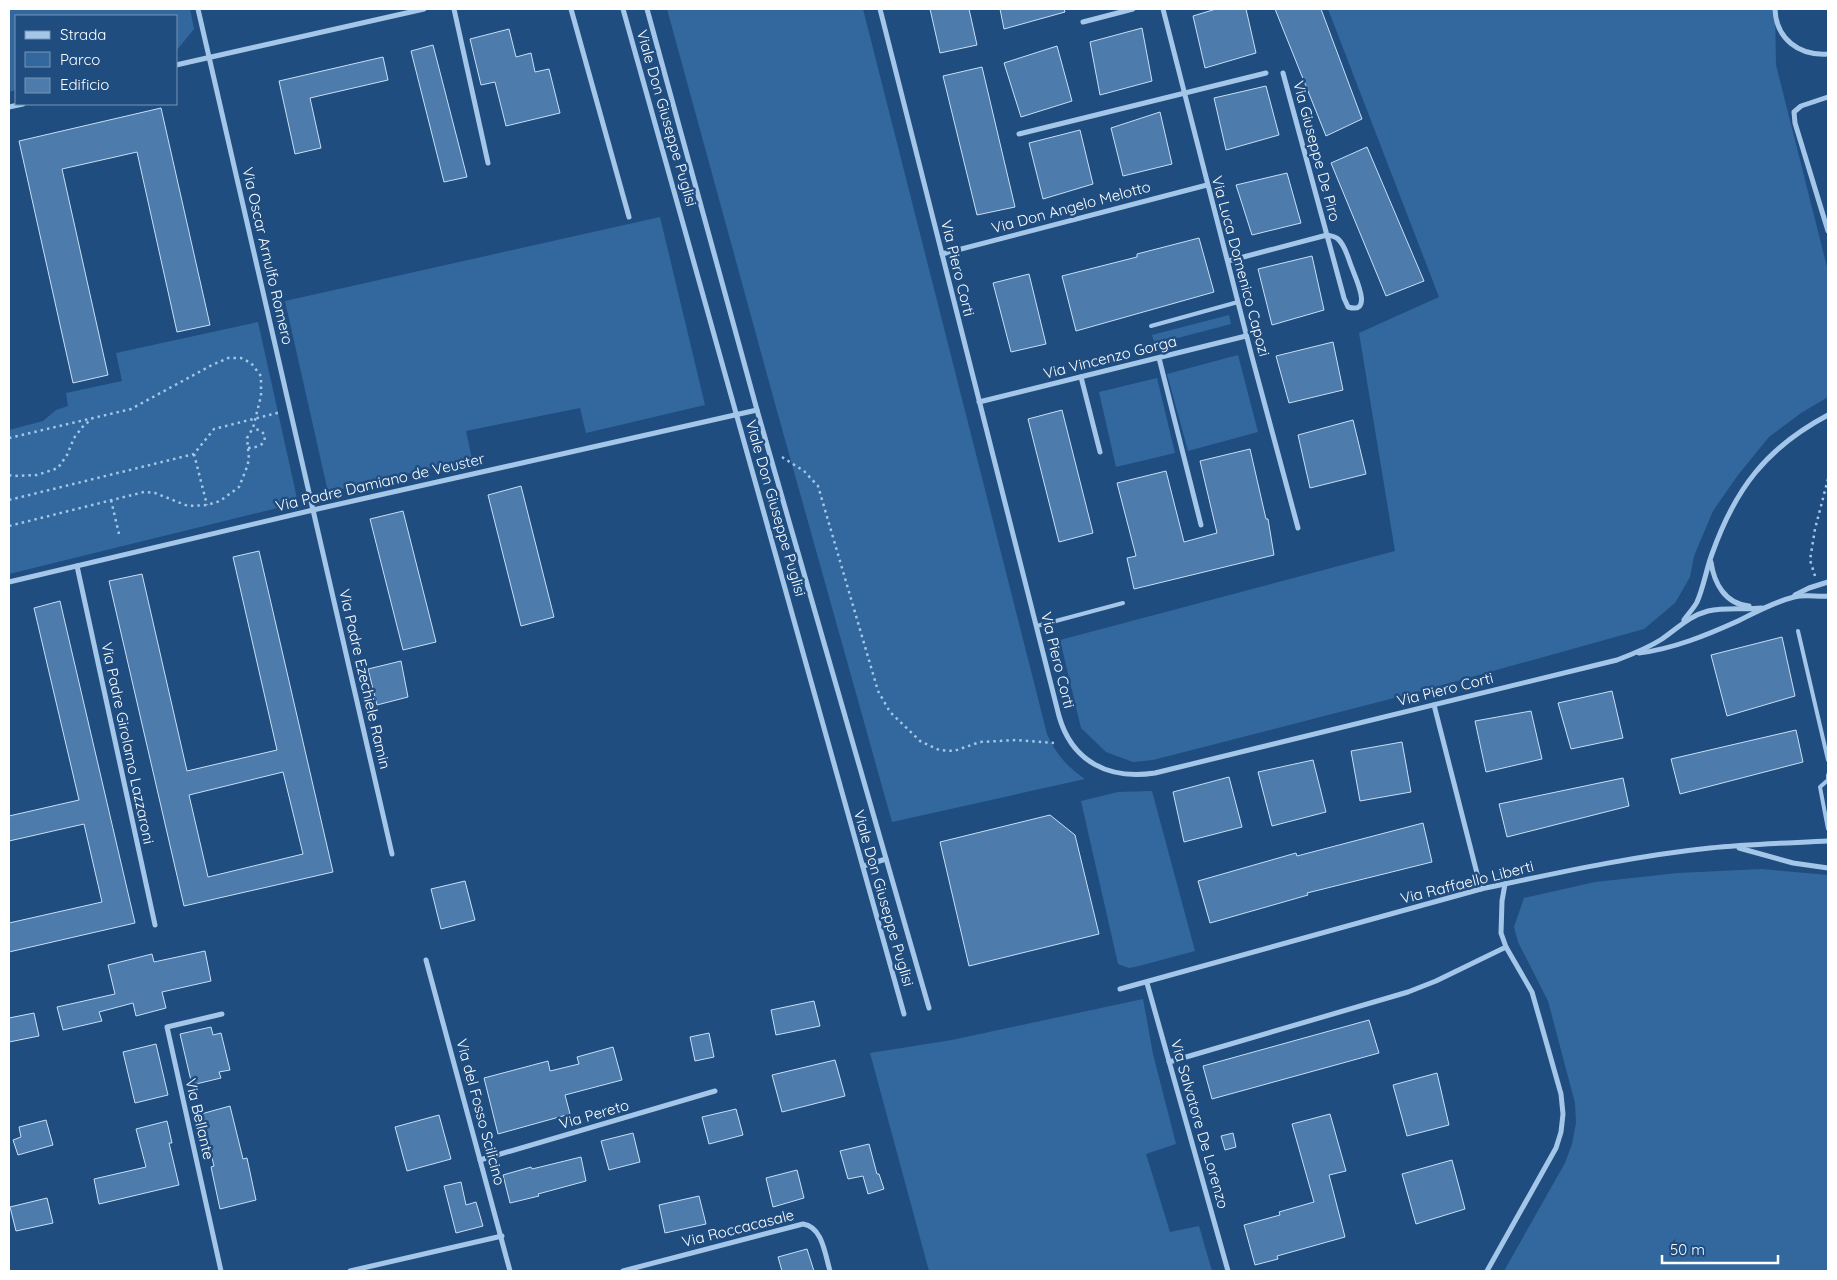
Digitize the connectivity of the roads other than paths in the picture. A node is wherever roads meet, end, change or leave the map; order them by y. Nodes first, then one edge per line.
1 (198, 9) edge
2 (424, 9) edge
3 (454, 9) edge
4 (571, 9) edge
5 (623, 9) edge
6 (648, 9) edge
7 (880, 9) edge
8 (1133, 9) edge
9 (1163, 9) edge
10 (1775, 9) edge
11 (1083, 22) dead end
12 (1828, 54) edge
13 (210, 56) junction
14 (178, 64) edge
15 (1266, 73) dead end
16 (1283, 74) dead end
17 (1184, 93) junction
18 (1828, 97) edge
19 (1019, 134) dead end
20 (488, 163) dead end
21 (1207, 185) junction
22 (629, 217) dead end
23 (1828, 231) edge
24 (1327, 235) junction
25 (942, 254) junction
26 (1228, 261) junction
27 (1238, 302) junction
28 (1151, 326) dead end
29 (1246, 336) junction
30 (1160, 358) junction
31 (1081, 377) junction
32 (980, 402) junction
33 (757, 410) junction
34 (1828, 415) edge
35 (737, 416) junction
36 (1100, 452) dead end
37 (313, 510) junction
38 (1201, 525) dead end
39 (1298, 528) dead end
40 (1711, 556) junction
41 (77, 566) junction
42 (9, 582) edge
43 (1828, 582) edge
44 (1828, 596) edge
45 (1793, 597) junction
46 (1123, 603) dead end
47 (1762, 608) junction
48 (1682, 622) junction
49 (1037, 626) junction
50 (1798, 631) dead end
51 (1636, 653) junction
52 (1434, 705) junction
53 (1828, 760) edge
54 (1828, 775) edge
55 (1828, 830) edge
56 (1828, 841) edge
57 (1733, 846) junction
58 (392, 854) dead end
59 (886, 859) junction
60 (863, 866) junction
61 (1828, 868) edge
62 (1505, 884) junction
63 (1481, 889) junction
64 (155, 925) dead end
65 (1506, 947) junction
66 (426, 960) dead end
67 (1147, 983) junction
68 (1120, 989) dead end
69 (929, 1008) dead end
70 (222, 1014) dead end
71 (904, 1014) dead end
72 (1169, 1062) junction
73 (715, 1092) dead end
74 (480, 1160) junction
75 (502, 1236) junction
76 (221, 1271) edge
77 (350, 1271) edge
78 (510, 1271) edge
79 (623, 1271) edge
80 (830, 1271) edge
81 (1228, 1271) edge
82 (1487, 1271) edge

1 - 13 street, Via Oscar Arnulfo Romero
2 - 13 street
3 - 20 street
4 - 22 street
5 - 35 street, Viale Don Giuseppe Puglisi
6 - 33 street, Viale Don Giuseppe Puglisi
7 - 25 street, Via Piero Corti
8 - 11 street
9 - 17 street, Via Luca Domenico Capozi
10 - 12 street
13 - 14 street
13 - 37 street, Via Oscar Arnulfo Romero
15 - 17 street
16 - 24 street, Via Giuseppe De Piro
17 - 19 street
17 - 21 street, Via Luca Domenico Capozi
18 - 23 street
21 - 25 street, Via Don Angelo Melotto
21 - 26 street, Via Luca Domenico Capozi
24 - 24 street, Via Giuseppe De Piro
24 - 26 street
25 - 32 street, Via Piero Corti
26 - 27 street, Via Luca Domenico Capozi
27 - 28 lane
27 - 29 street, Via Luca Domenico Capozi
29 - 30 street, Via Vincenzo Gorga
29 - 39 street, Via Luca Domenico Capozi
30 - 31 street, Via Vincenzo Gorga
30 - 38 street
31 - 32 street, Via Vincenzo Gorga
31 - 36 street
32 - 49 street, Via Piero Corti
33 - 35 street, Via Padre Damiano de Veuster
33 - 59 street, Viale Don Giuseppe Puglisi
34 - 40 street
35 - 37 street, Via Padre Damiano de Veuster
35 - 60 street, Viale Don Giuseppe Puglisi
37 - 41 street, Via Padre Damiano de Veuster
37 - 58 street, Via Padre Ezechiele Ramin
40 - 47 street
40 - 48 street
41 - 42 street, Via Padre Damiano de Veuster
41 - 64 street, Via Padre Girolamo Lazzaroni
43 - 45 street, Via Piero Corti
44 - 45 street, Via Piero Corti
45 - 47 street, Via Piero Corti
46 - 49 lane
47 - 48 street, Via Piero Corti
47 - 51 street, Via Piero Corti
48 - 51 street, Via Piero Corti
49 - 52 street, Via Piero Corti
50 - 53 lane
51 - 52 street, Via Piero Corti
52 - 63 street
54 - 55 lane
56 - 57 street, Via Raffaello Liberti
57 - 61 street
57 - 62 street, Via Raffaello Liberti
59 - 60 street
59 - 69 street, Viale Don Giuseppe Puglisi
60 - 71 street, Viale Don Giuseppe Puglisi
62 - 63 street, Via Raffaello Liberti
62 - 65 street
63 - 67 street, Via Raffaello Liberti
65 - 72 street
65 - 82 street
66 - 74 street, Via del Fosso Scilicino
67 - 68 street, Via Raffaello Liberti
67 - 72 street, Via Salvatore De Lorenzo
70 - 76 street, Via Bellante
72 - 81 street, Via Salvatore De Lorenzo
73 - 74 street, Via Pereto
74 - 75 street, Via del Fosso Scilicino
75 - 77 street
75 - 78 street, Via del Fosso Scilicino
79 - 80 street, Via Roccacasale

